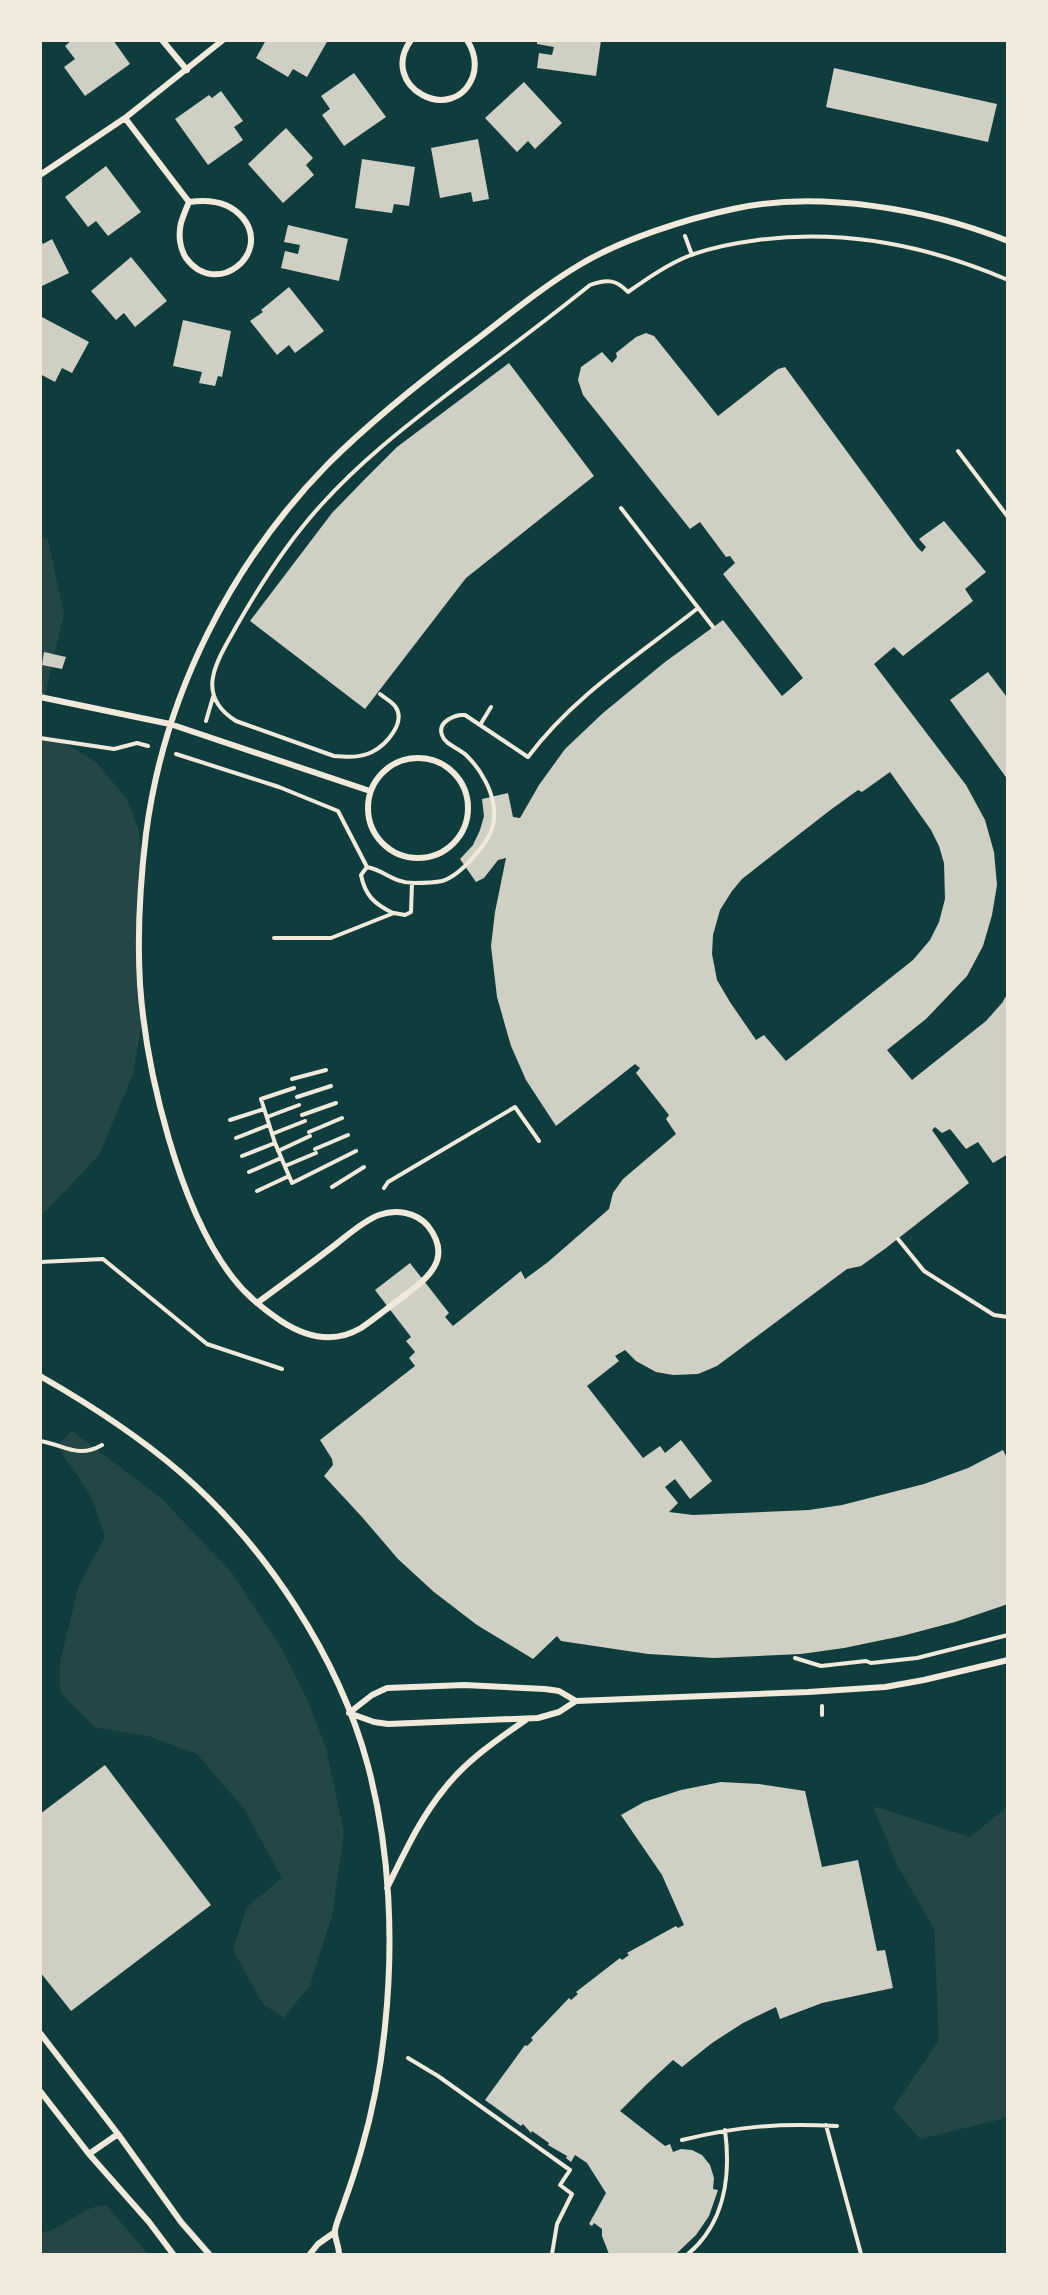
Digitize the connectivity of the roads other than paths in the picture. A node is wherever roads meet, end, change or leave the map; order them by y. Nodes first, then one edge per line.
1 (162, 40) edge
2 (223, 40) edge
3 (400, 40) edge
4 (466, 40) edge
5 (409, 43) edge
6 (187, 70) junction
7 (125, 118) junction
8 (40, 175) edge
9 (189, 202) junction
10 (1008, 241) edge
11 (40, 697) edge
12 (170, 724) junction
13 (370, 791) junction
14 (257, 1303) junction
15 (40, 1376) edge
16 (1008, 1660) edge
17 (576, 1701) junction
18 (349, 1713) junction
19 (528, 1718) junction
20 (387, 1889) junction
21 (40, 2033) edge
22 (40, 2091) edge
23 (118, 2134) junction
24 (89, 2154) junction
25 (335, 2232) junction
26 (173, 2254) edge
27 (209, 2254) edge
28 (310, 2254) edge
29 (339, 2254) edge

1 - 6 street
2 - 6 street
3 - 5 street
4 - 5 street
6 - 7 street
7 - 8 street
7 - 9 street
9 - 9 street
10 - 12 street
11 - 12 street
12 - 13 street
12 - 14 street
13 - 13 street
14 - 14 street
15 - 18 street
16 - 17 street
17 - 18 street
17 - 19 street
18 - 19 street
18 - 20 street
19 - 20 street
20 - 25 street
21 - 23 street
22 - 24 street
23 - 24 street
23 - 27 street
24 - 26 street
25 - 28 street
25 - 29 street

